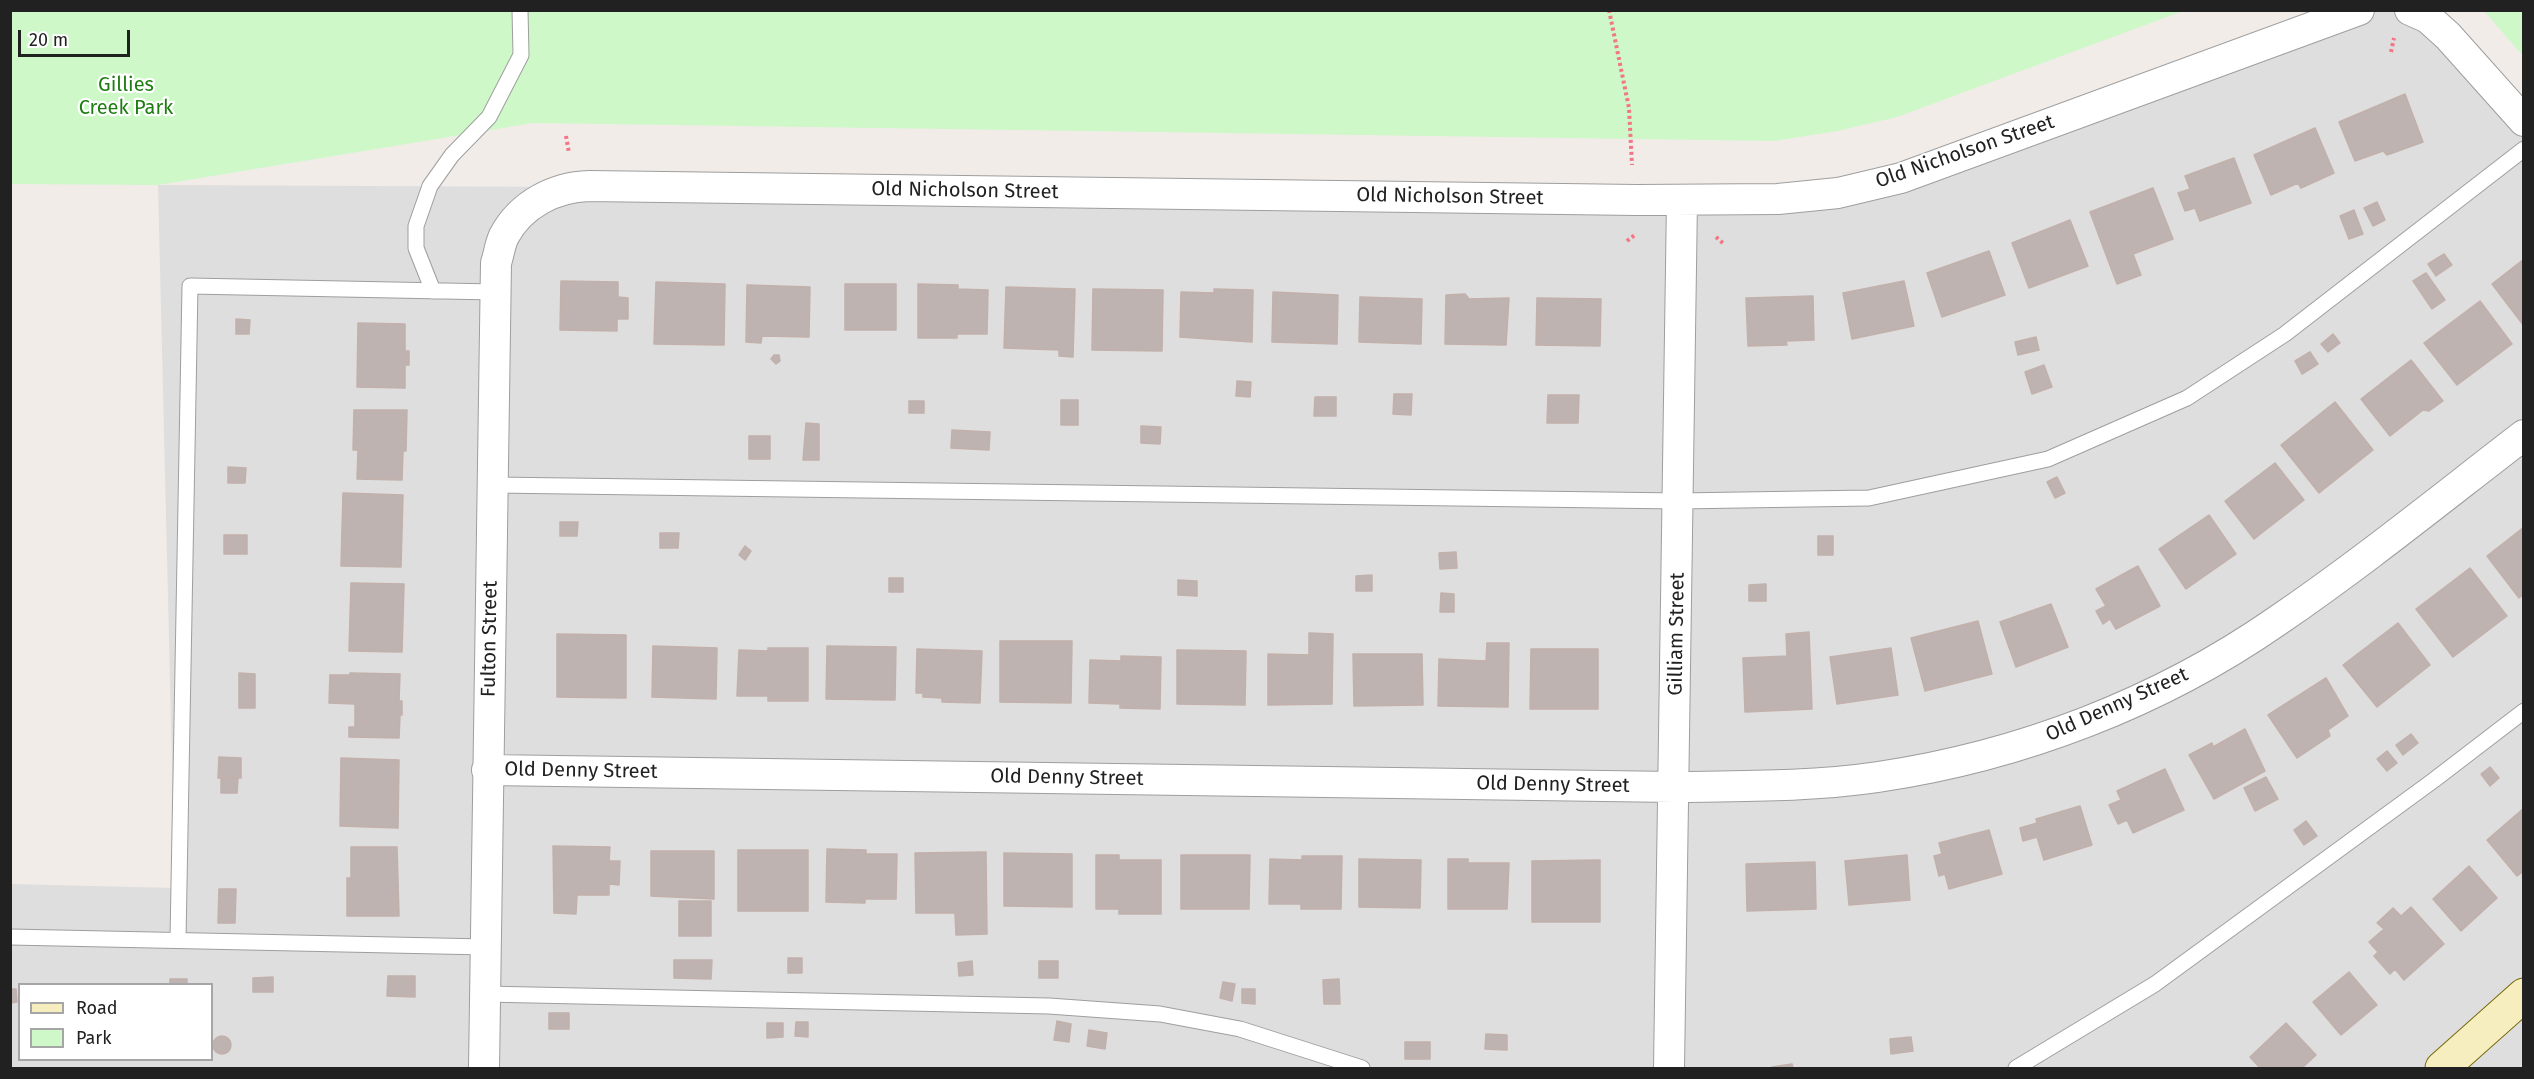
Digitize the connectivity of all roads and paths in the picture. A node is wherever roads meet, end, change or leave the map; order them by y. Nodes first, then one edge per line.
1 (520, 10) edge
2 (1609, 10) edge
3 (2359, 10) edge
4 (2410, 10) edge
5 (2394, 37) dead end
6 (2391, 52) dead end
7 (2523, 121) edge
8 (566, 136) dead end
9 (2523, 149) edge
10 (568, 153) dead end
11 (1632, 165) dead end
12 (1682, 200) junction
13 (518, 215) joint
14 (433, 291) junction
15 (495, 292) junction
16 (2523, 435) edge
17 (494, 485) junction
18 (1679, 501) junction
19 (2523, 711) edge
20 (487, 770) junction
21 (1674, 787) junction
22 (10, 937) edge
23 (178, 939) junction
24 (486, 947) junction
25 (485, 994) junction
26 (2523, 995) edge
27 (484, 1068) edge
28 (1362, 1068) edge
29 (1669, 1068) edge
30 (2016, 1068) edge
31 (2442, 1068) edge

1 - 14 lane
2 - 11 path
3 - 12 street, Old Nicholson Street
4 - 7 street
5 - 6 path
8 - 10 path
9 - 18 lane
12 - 13 street, Old Nicholson Street
12 - 18 street, Gilliam Street
13 - 15 street, Fulton Street
14 - 15 lane
14 - 23 lane
15 - 17 street, Fulton Street
16 - 21 street, Old Denny Street
17 - 18 lane
17 - 20 street, Fulton Street
18 - 21 street, Gilliam Street
19 - 30 lane
20 - 21 street, Old Denny Street
20 - 24 street, Fulton Street
21 - 29 street, Gilliam Street
22 - 23 lane
23 - 24 lane
24 - 25 street, Fulton Street
25 - 27 street, Fulton Street
25 - 28 lane
26 - 31 street

